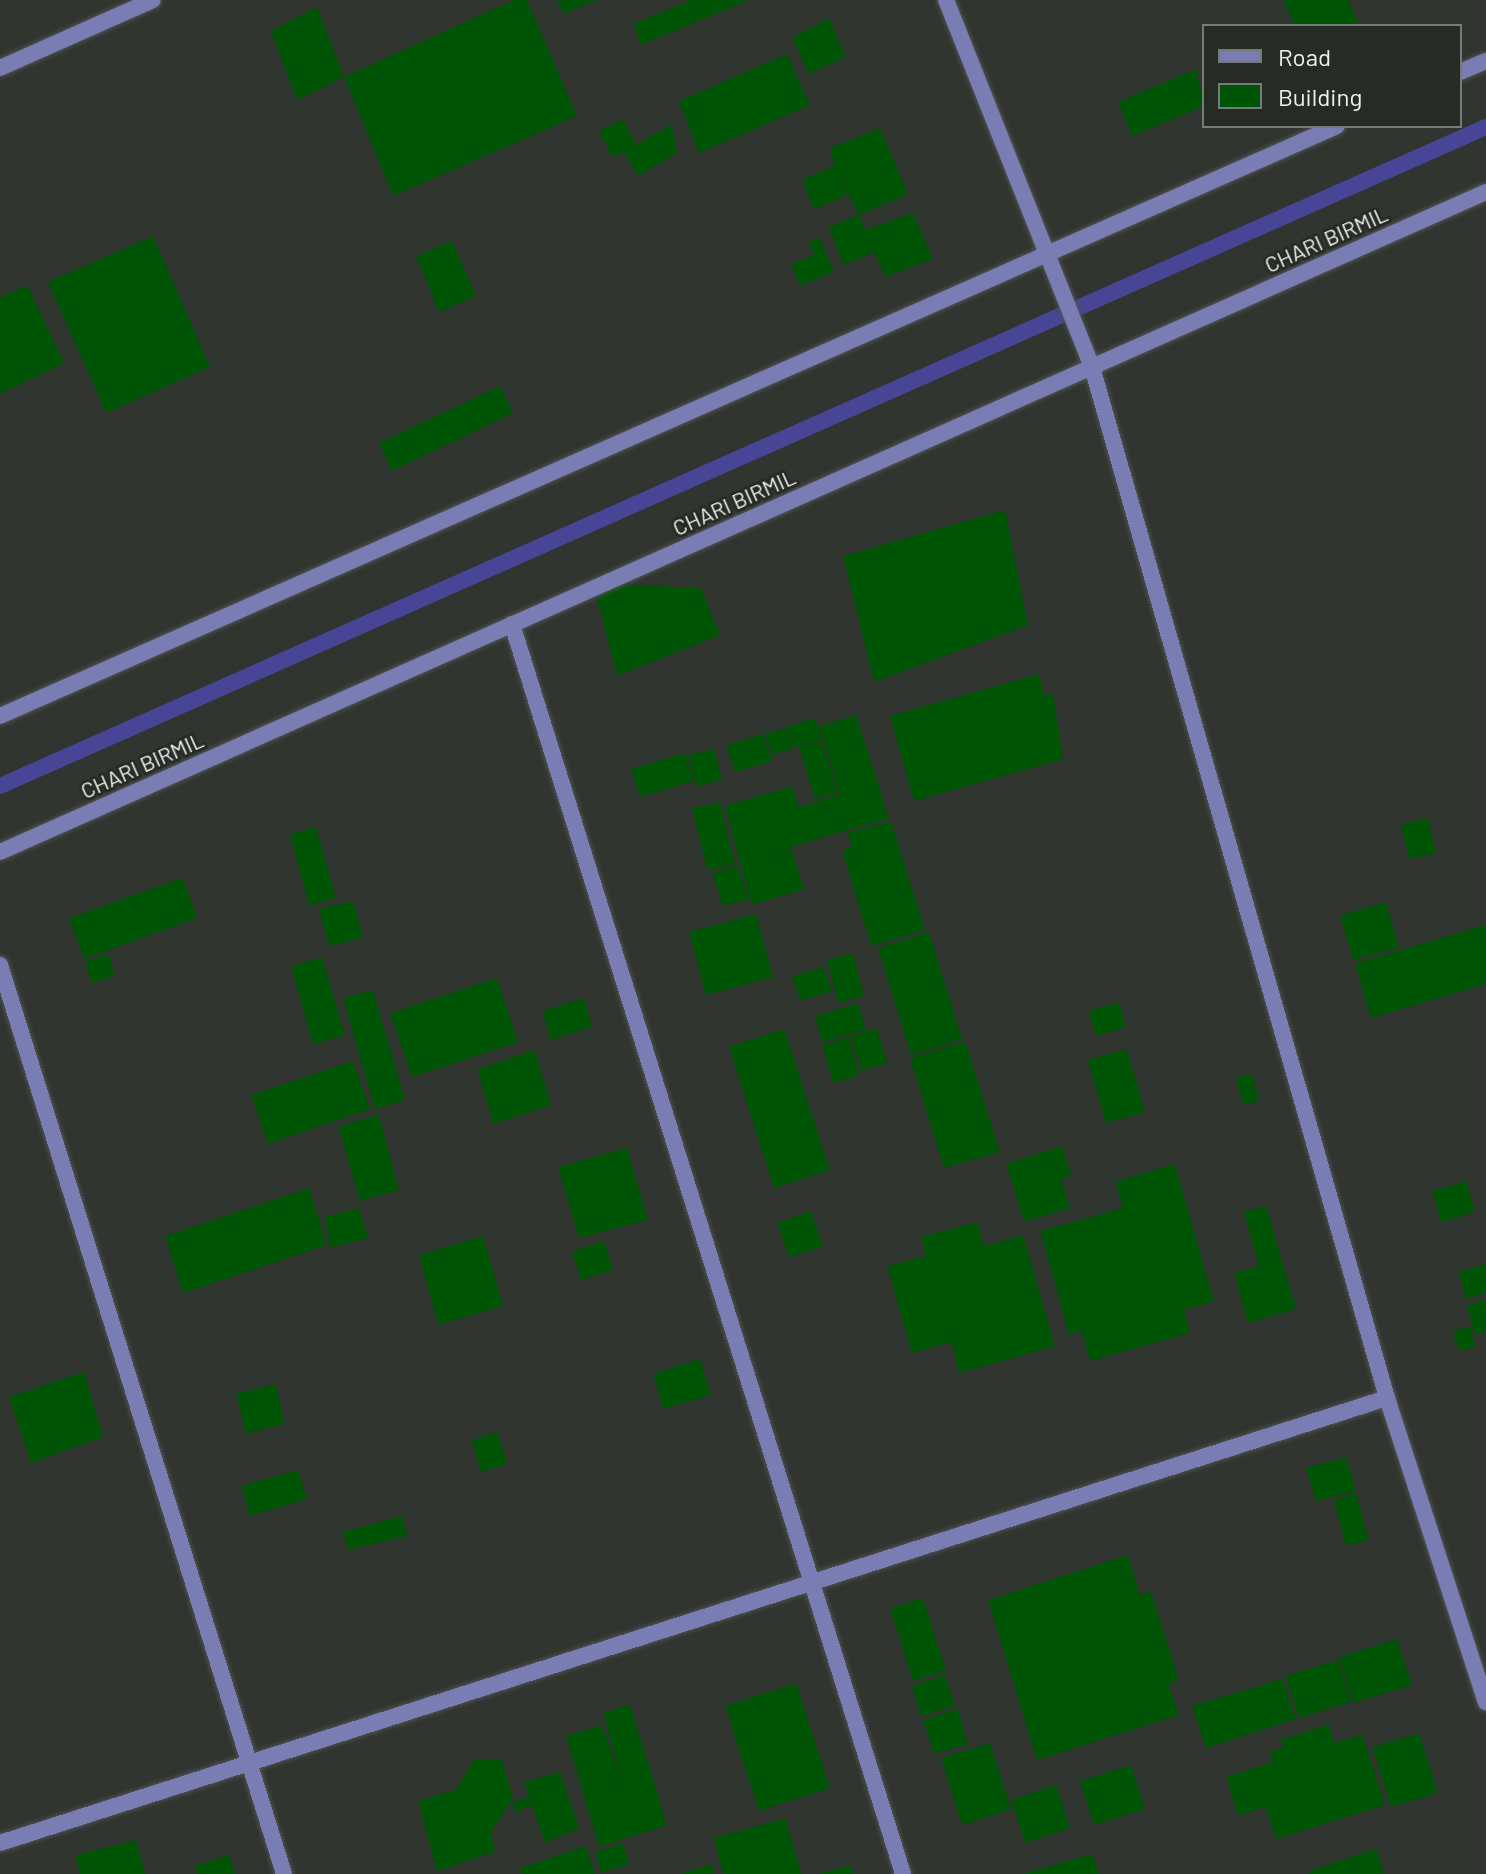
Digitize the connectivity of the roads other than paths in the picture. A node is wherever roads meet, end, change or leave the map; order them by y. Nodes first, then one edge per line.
1 (153, 0) edge
2 (946, 0) edge
3 (1486, 61) edge
4 (0, 68) edge
5 (1462, 71) edge
6 (1332, 128) edge
7 (1486, 192) edge
8 (1050, 252) junction
9 (1092, 367) junction
10 (512, 624) junction
11 (0, 716) edge
12 (0, 852) edge
13 (0, 965) edge
14 (1387, 1398) junction
15 (812, 1587) junction
16 (1486, 1702) edge
17 (249, 1765) junction
18 (0, 1843) edge
19 (284, 1874) edge
20 (903, 1874) edge

1 - 4 street
2 - 8 street
3 - 5 street
6 - 8 street
7 - 9 street, CHARI BIRMIL
8 - 9 street
8 - 11 street
9 - 10 street, CHARI BIRMIL
9 - 14 street
10 - 12 street, CHARI BIRMIL
10 - 15 street
13 - 17 street
14 - 15 street
14 - 16 street
15 - 17 street
15 - 20 street
17 - 18 street
17 - 19 street

